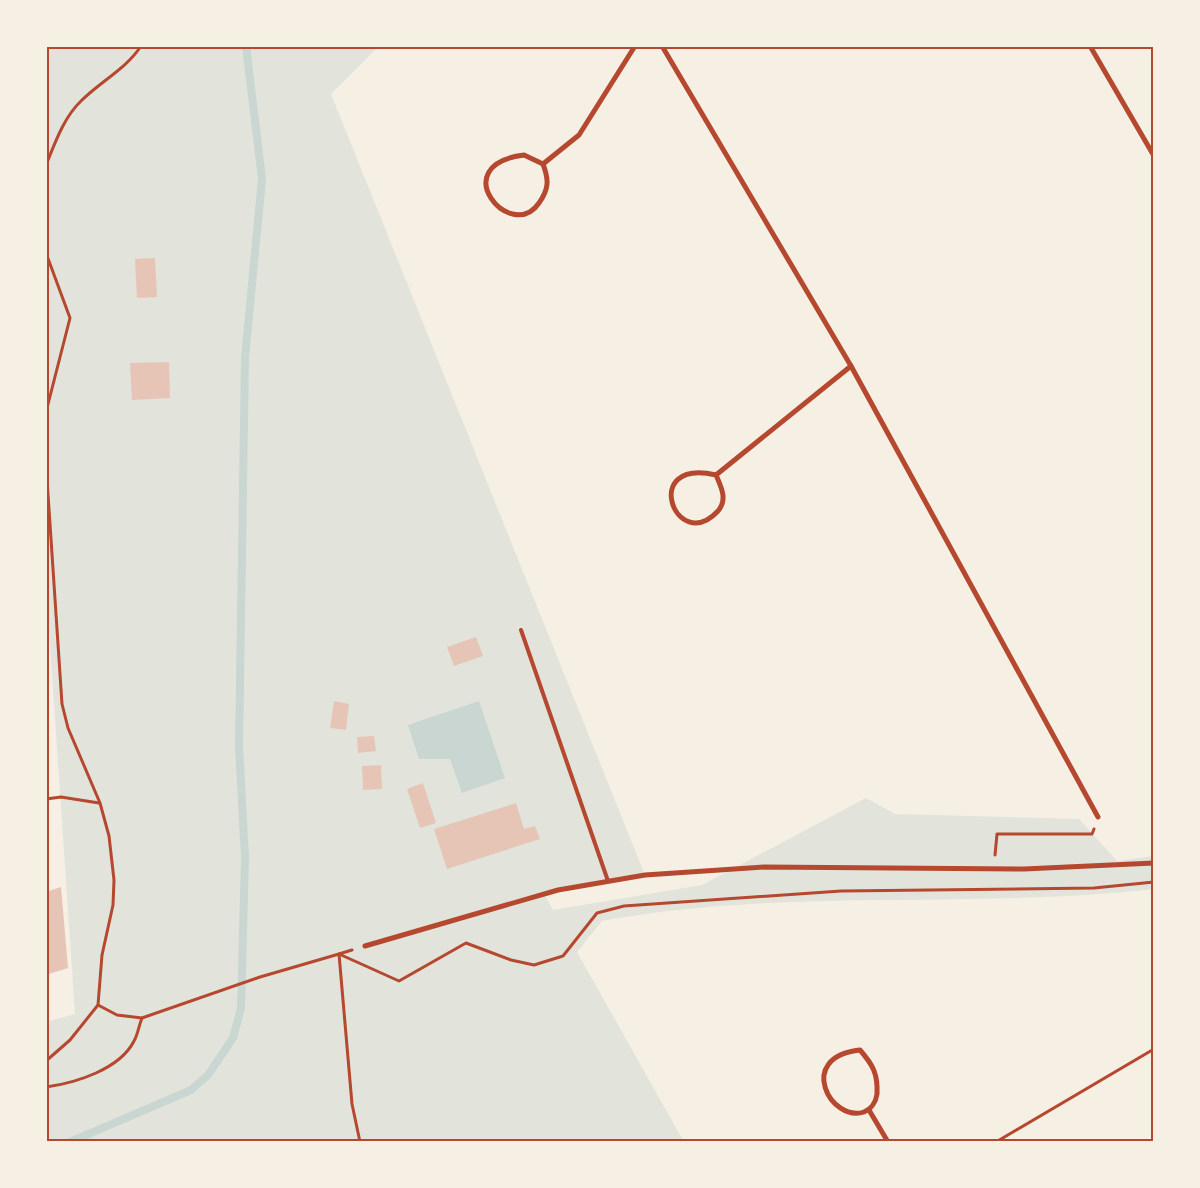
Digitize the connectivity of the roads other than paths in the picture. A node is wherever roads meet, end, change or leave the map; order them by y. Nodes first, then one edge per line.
1 (635, 46) edge
2 (662, 46) edge
3 (1090, 46) edge
4 (1154, 156) edge
5 (543, 164) junction
6 (851, 366) junction
7 (716, 475) junction
8 (521, 630) dead end
9 (1098, 817) road end
10 (1154, 863) edge
11 (608, 881) junction
12 (365, 946) dead end
13 (870, 1110) junction
14 (888, 1142) edge

1 - 5 street
2 - 6 street
3 - 4 street
5 - 5 street
6 - 7 street
6 - 9 street
7 - 7 street
8 - 11 lane
10 - 11 street
11 - 12 street
13 - 13 street
13 - 14 street

